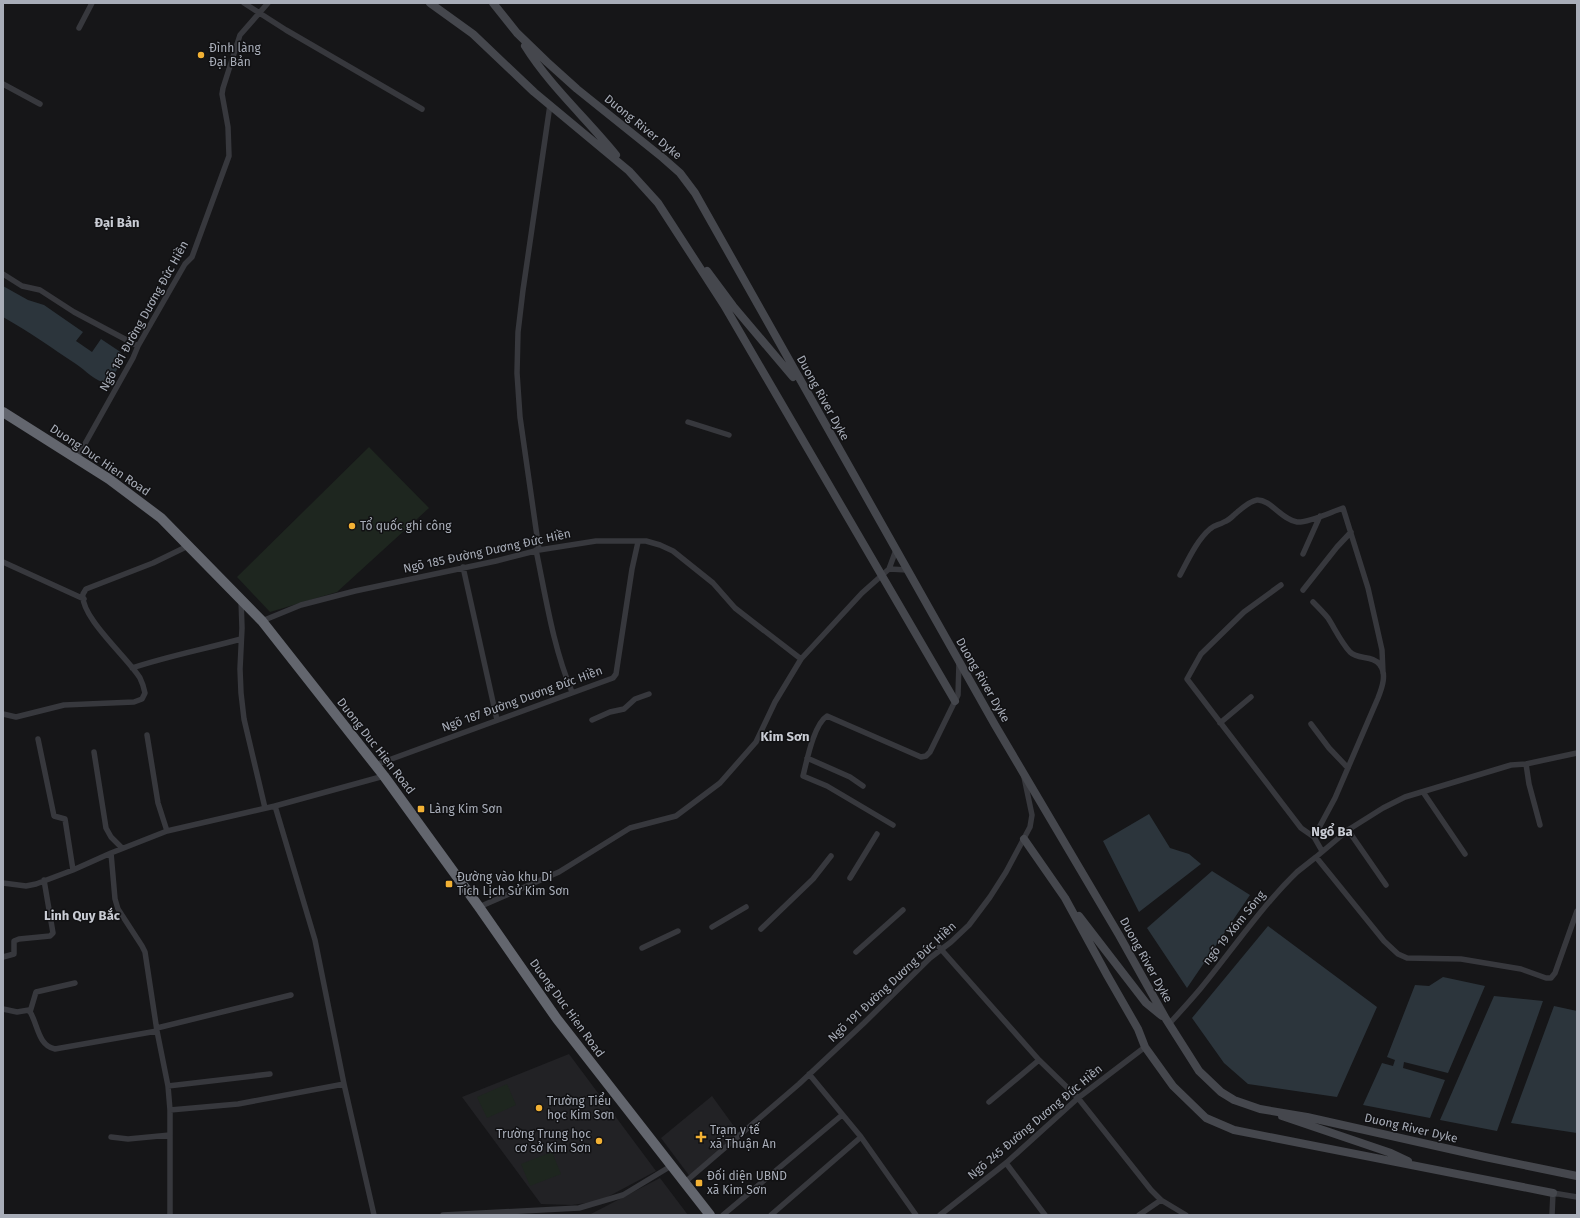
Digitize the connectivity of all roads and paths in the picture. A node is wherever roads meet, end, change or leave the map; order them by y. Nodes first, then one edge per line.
1 (92, 3) edge
2 (244, 3) edge
3 (268, 3) edge
4 (430, 3) edge
5 (493, 3) edge
6 (260, 12) junction
7 (79, 28) dead end
8 (516, 33) junction
9 (3, 84) edge
10 (40, 104) dead end
11 (550, 105) junction
12 (422, 109) dead end
13 (629, 171) junction
14 (658, 203) junction
15 (3, 274) edge
16 (138, 346) junction
17 (804, 389) junction
18 (3, 412) edge
19 (688, 422) dead end
20 (729, 435) dead end
21 (77, 458) junction
22 (1320, 516) junction
23 (1351, 532) junction
24 (638, 542) junction
25 (188, 546) junction
26 (538, 550) junction
27 (896, 550) junction
28 (1304, 554) dead end
29 (3, 562) edge
30 (463, 567) junction
31 (889, 569) junction
32 (908, 570) junction
33 (882, 575) junction
34 (1180, 575) dead end
35 (1281, 585) dead end
36 (1303, 590) dead end
37 (241, 598) junction
38 (84, 599) junction
39 (1313, 602) dead end
40 (262, 621) junction
41 (241, 639) junction
42 (801, 659) junction
43 (960, 663) junction
44 (132, 668) junction
45 (1383, 673) junction
46 (572, 692) junction
47 (649, 694) dead end
48 (1251, 697) dead end
49 (956, 701) junction
50 (3, 714) edge
51 (497, 720) junction
52 (592, 720) dead end
53 (1220, 723) junction
54 (1311, 724) dead end
55 (147, 735) dead end
56 (38, 739) dead end
57 (94, 752) dead end
58 (1577, 752) edge
59 (807, 758) junction
60 (375, 764) junction
61 (1526, 764) junction
62 (1348, 768) junction
63 (1023, 773) junction
64 (384, 776) junction
65 (863, 786) dead end
66 (1423, 792) junction
67 (276, 806) junction
68 (264, 808) junction
69 (893, 825) dead end
70 (1540, 825) dead end
71 (1348, 830) junction
72 (168, 832) junction
73 (877, 834) dead end
74 (1314, 837) junction
75 (1024, 839) junction
76 (122, 848) junction
77 (1322, 851) junction
78 (111, 853) junction
79 (1465, 854) dead end
80 (831, 856) dead end
81 (1316, 857) junction
82 (73, 870) junction
83 (850, 878) dead end
84 (44, 880) junction
85 (3, 883) edge
86 (1386, 885) dead end
87 (1065, 898) junction
88 (479, 907) junction
89 (746, 907) dead end
90 (903, 910) dead end
91 (1577, 914) edge
92 (712, 927) dead end
93 (761, 929) dead end
94 (678, 931) dead end
95 (642, 948) dead end
96 (940, 948) junction
97 (856, 952) dead end
98 (3, 957) edge
99 (75, 983) dead end
100 (291, 995) dead end
101 (3, 1008) edge
102 (30, 1012) junction
103 (1167, 1022) junction
104 (157, 1029) junction
105 (1145, 1047) junction
106 (1039, 1060) junction
107 (270, 1074) dead end
108 (809, 1074) junction
109 (344, 1084) junction
110 (168, 1086) junction
111 (1078, 1098) junction
112 (989, 1102) dead end
113 (1260, 1109) junction
114 (170, 1110) junction
115 (842, 1115) junction
116 (170, 1135) junction
117 (111, 1137) dead end
118 (861, 1137) junction
119 (1006, 1163) junction
120 (671, 1166) junction
121 (1421, 1167) junction
122 (1577, 1176) edge
123 (684, 1183) junction
124 (1553, 1193) junction
125 (1577, 1197) edge
126 (1161, 1200) junction
127 (170, 1215) edge
128 (374, 1215) edge
129 (444, 1215) edge
130 (448, 1215) edge
131 (710, 1215) edge
132 (723, 1215) edge
133 (770, 1215) edge
134 (916, 1215) edge
135 (940, 1215) edge
136 (1045, 1215) edge
137 (1139, 1215) edge
138 (1186, 1215) edge
139 (1552, 1215) edge

1 - 7 street
2 - 6 street
3 - 6 street, Ngõ 181 Đường Dương Đức Hiền
4 - 11 main road
5 - 8 main road, Duong River Dyke
6 - 12 street
6 - 16 street, Ngõ 181 Đường Dương Đức Hiền
8 - 13 main road
8 - 17 main road, Duong River Dyke
9 - 10 street
11 - 13 main road
11 - 26 street
13 - 14 main road
14 - 17 main road
14 - 33 main road
15 - 16 street
16 - 21 street, Ngõ 181 Đường Dương Đức Hiền
17 - 27 main road, Duong River Dyke
18 - 21 highway, Duong Duc Hien Road
19 - 20 street
21 - 25 highway, Duong Duc Hien Road
22 - 23 street
22 - 28 street
22 - 34 street
23 - 36 street
23 - 45 street
24 - 26 street, Ngõ 185 Đường Dương Đức Hiền
24 - 42 street, Ngõ 185 Đường Dương Đức Hiền
24 - 46 street, Ngõ 187 Đường Dương Đức Hiền
25 - 37 highway, Duong Duc Hien Road
25 - 38 street
26 - 30 street, Ngõ 185 Đường Dương Đức Hiền
26 - 46 street
27 - 31 street
27 - 32 main road, Duong River Dyke
29 - 38 street
30 - 40 street, Ngõ 185 Đường Dương Đức Hiền
30 - 51 street
31 - 32 street
31 - 33 street
32 - 43 main road, Duong River Dyke
33 - 42 street
33 - 49 main road
35 - 53 street
37 - 40 highway, Duong Duc Hien Road
37 - 41 street
38 - 44 street
39 - 45 street
40 - 60 highway, Duong Duc Hien Road
41 - 44 street
41 - 68 street
42 - 88 street
43 - 49 street
43 - 63 main road, Duong River Dyke
44 - 50 street
45 - 62 street
46 - 51 street, Ngõ 187 Đường Dương Đức Hiền
47 - 52 street
48 - 53 street
49 - 59 street
51 - 60 street, Ngõ 187 Đường Dương Đức Hiền
53 - 74 street
54 - 62 street
55 - 72 street
56 - 82 street
57 - 76 street
58 - 61 street, ngõ 19 Xóm Sông
59 - 65 street
59 - 69 street
60 - 64 highway, Duong Duc Hien Road
61 - 66 street, ngõ 19 Xóm Sông
61 - 70 street
62 - 74 street
63 - 75 street, Ngõ 191 Đường Dương Đức Hiền
63 - 103 main road, Duong River Dyke
64 - 67 street
64 - 88 highway, Duong Duc Hien Road
66 - 71 street, ngõ 19 Xóm Sông
66 - 79 street
67 - 68 street
67 - 109 street
68 - 72 street
71 - 77 street, ngõ 19 Xóm Sông
71 - 86 street
72 - 76 street
73 - 83 street
74 - 77 street
75 - 87 main road
75 - 96 street, Ngõ 191 Đường Dương Đức Hiền
76 - 78 street
77 - 81 street, ngõ 19 Xóm Sông
78 - 82 street
78 - 104 street
80 - 93 street
81 - 91 street
81 - 103 street, ngõ 19 Xóm Sông
82 - 84 street
84 - 85 street
84 - 98 street
87 - 103 main road
87 - 105 main road
88 - 120 highway, Duong Duc Hien Road
89 - 92 street
90 - 97 street
94 - 95 street
96 - 106 street
96 - 108 street, Ngõ 191 Đường Dương Đức Hiền
99 - 102 street
100 - 104 street
101 - 102 street
102 - 104 street
103 - 113 main road, Duong River Dyke
104 - 110 street
105 - 111 street, Ngõ 245 Đường Dương Đức Hiền
105 - 121 main road
106 - 111 street
106 - 112 street
107 - 110 street
108 - 115 street
108 - 123 street, Ngõ 191 Đường Dương Đức Hiền
109 - 114 street
109 - 128 street
110 - 114 street
111 - 119 street, Ngõ 245 Đường Dương Đức Hiền
111 - 126 street
113 - 121 main road
113 - 122 main road, Duong River Dyke
114 - 116 street
115 - 118 street
115 - 132 street
116 - 117 street
116 - 127 street
118 - 133 street
118 - 134 street
119 - 135 street, Ngõ 245 Đường Dương Đức Hiền
119 - 136 street
120 - 123 highway, Duong Duc Hien Road
120 - 130 street
121 - 124 main road
123 - 131 highway, Duong Duc Hien Road
124 - 125 street
124 - 139 street
126 - 137 street
126 - 138 street
129 - 130 street

